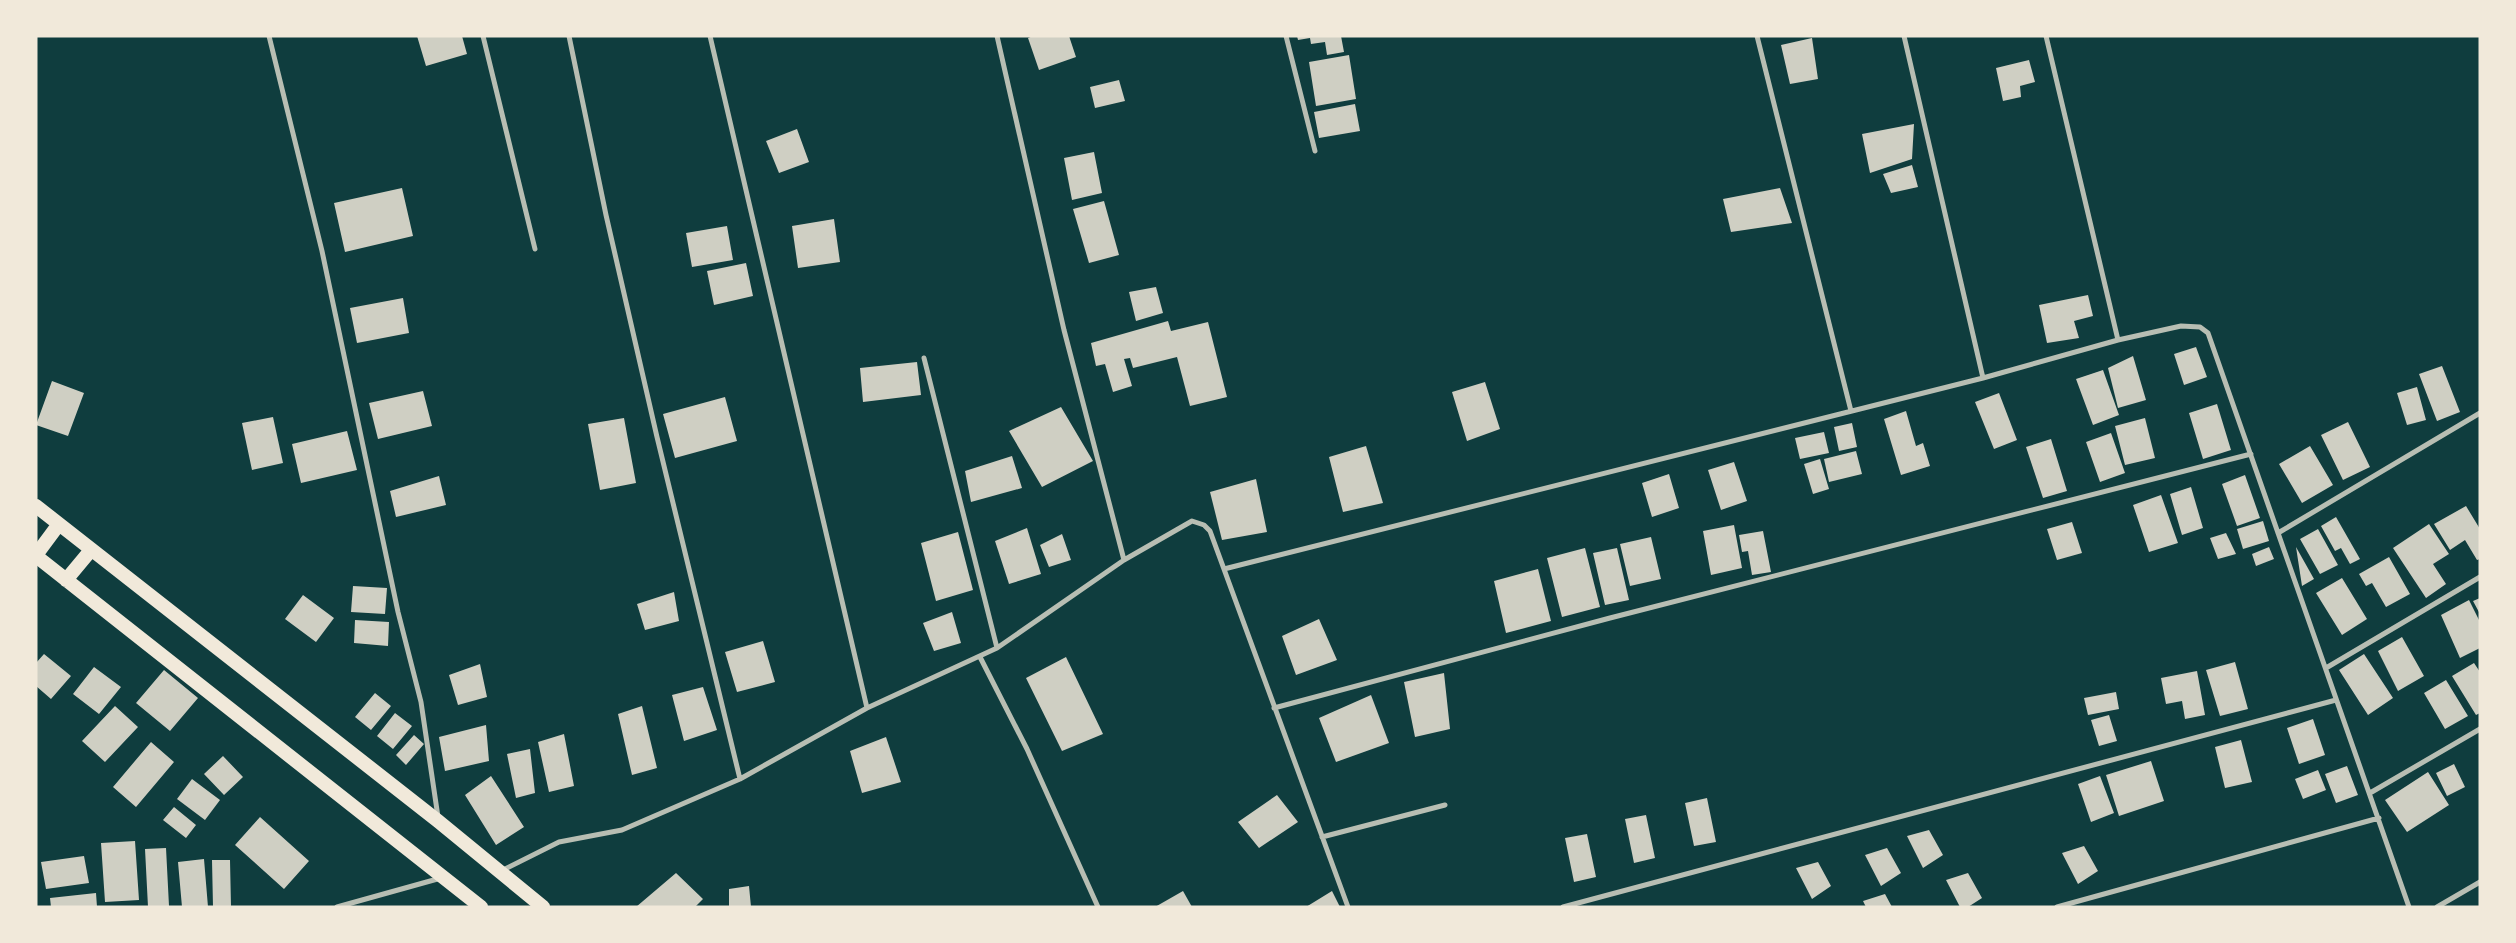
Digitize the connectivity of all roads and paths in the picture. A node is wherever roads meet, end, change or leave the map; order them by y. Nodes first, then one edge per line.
1 (269, 36) edge
2 (483, 36) edge
3 (569, 36) edge
4 (710, 36) edge
5 (997, 36) edge
6 (1286, 36) edge
7 (1757, 36) edge
8 (1904, 36) edge
9 (2046, 36) edge
10 (1315, 151) dead end
11 (536, 249) dead end
12 (2118, 340) junction
13 (924, 358) dead end
14 (1983, 378) junction
15 (1851, 411) junction
16 (2480, 413) edge
17 (2251, 454) junction
18 (36, 506) edge
19 (59, 524) junction
20 (2278, 533) junction
21 (91, 550) junction
22 (36, 556) edge
23 (1124, 560) junction
24 (1224, 569) junction
25 (2480, 576) edge
26 (66, 580) junction
27 (997, 648) junction
28 (980, 657) junction
29 (2326, 668) junction
30 (2336, 700) junction
31 (867, 708) junction
32 (1274, 708) junction
33 (2480, 729) edge
34 (740, 776) junction
35 (2370, 793) junction
36 (1446, 805) dead end
37 (2379, 818) junction
38 (438, 821) junction
39 (1322, 837) junction
40 (499, 872) junction
41 (444, 877) junction
42 (2480, 882) edge
43 (337, 907) edge
44 (481, 907) edge
45 (543, 907) edge
46 (1098, 907) edge
47 (1348, 907) edge
48 (1563, 907) edge
49 (2056, 907) edge
50 (2410, 907) edge
51 (2437, 907) edge

1 - 38 street
2 - 11 street
3 - 34 street
4 - 31 street
5 - 23 street
6 - 10 street
7 - 15 street
8 - 14 street
9 - 12 street
12 - 14 street
12 - 17 street
13 - 27 street
14 - 15 street
15 - 24 street
16 - 20 street
17 - 20 street
17 - 32 street
18 - 19 highway
19 - 21 highway
19 - 22 highway
20 - 29 street
21 - 26 highway
21 - 38 highway
22 - 26 highway
23 - 24 street
23 - 27 street
24 - 32 street
25 - 29 street
26 - 41 highway
27 - 28 street
28 - 31 street
28 - 46 street
29 - 30 street
30 - 35 street
30 - 48 street
31 - 34 street
32 - 39 street
33 - 35 street
34 - 40 street
35 - 37 street
36 - 39 street
37 - 49 street
37 - 50 street
38 - 40 highway
39 - 47 street
40 - 45 highway
41 - 43 street
41 - 44 highway
42 - 51 street

